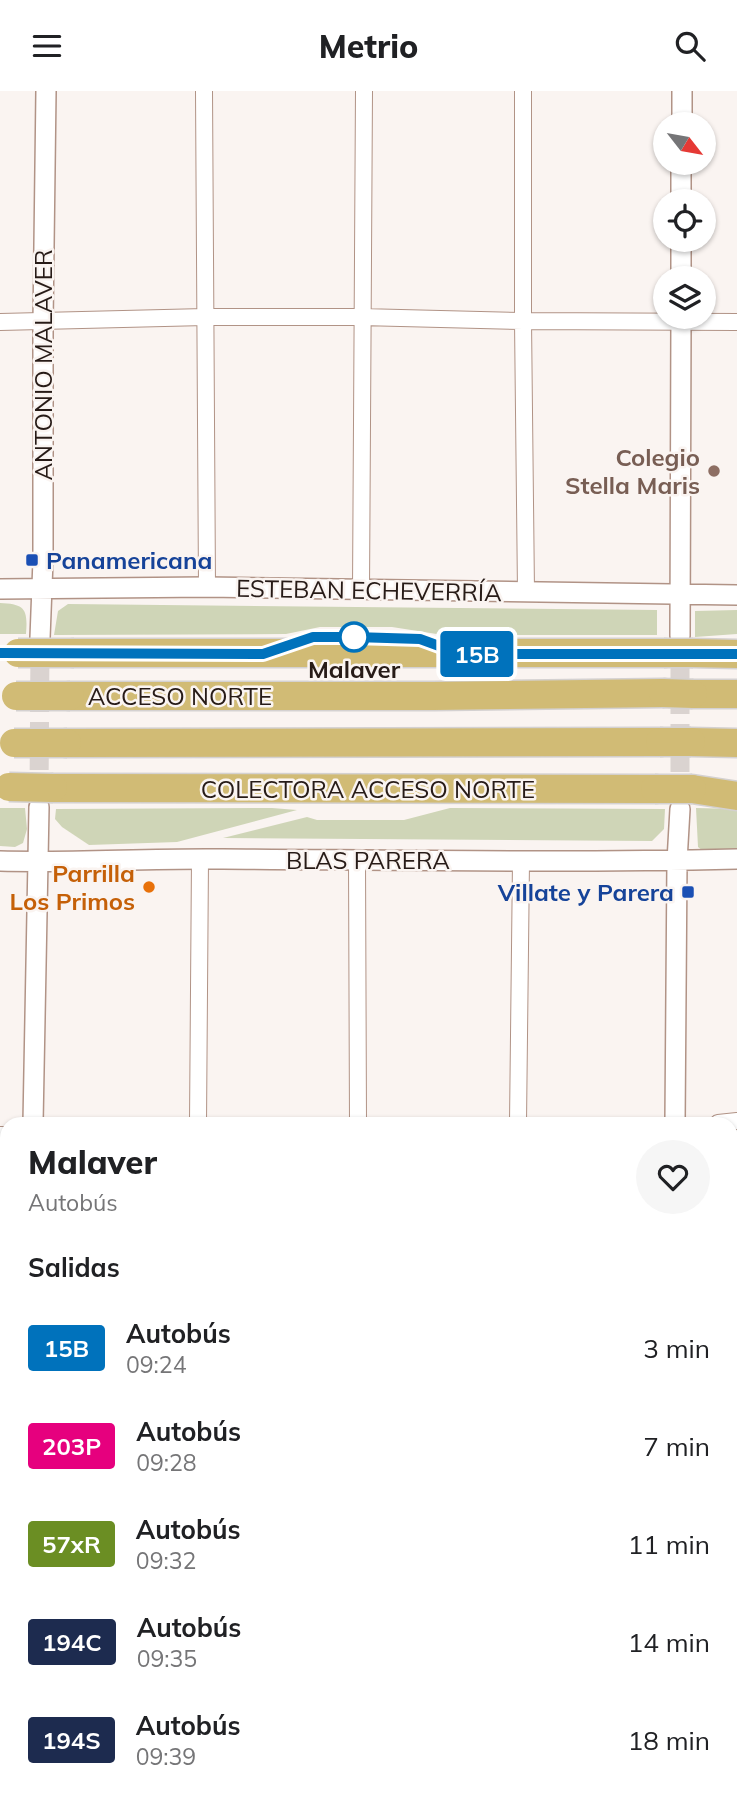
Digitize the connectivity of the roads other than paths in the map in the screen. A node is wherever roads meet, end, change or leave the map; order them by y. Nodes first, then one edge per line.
1 (46, 91) edge
2 (204, 91) edge
3 (364, 91) edge
4 (523, 91) edge
5 (682, 91) edge
6 (682, 112) edge
7 (205, 317) junction
8 (361, 317) junction
9 (653, 320) edge
10 (0, 321) edge
11 (523, 321) junction
12 (716, 321) edge
13 (43, 322) junction
14 (737, 322) edge
15 (681, 329) edge
16 (207, 587) junction
17 (42, 588) junction
18 (0, 589) edge
19 (360, 590) junction
20 (526, 592) junction
21 (680, 595) junction
22 (737, 595) edge
23 (20, 648) edge
24 (737, 648) edge
25 (683, 649) junction
26 (737, 654) edge
27 (737, 694) edge
28 (8, 696) edge
29 (7, 743) edge
30 (737, 743) edge
31 (4, 787) edge
32 (737, 789) edge
33 (737, 796) edge
34 (46, 797) junction
35 (686, 799) junction
36 (201, 859) junction
37 (737, 859) edge
38 (0, 860) edge
39 (357, 860) junction
40 (521, 861) junction
41 (677, 861) junction
42 (38, 862) junction
43 (33, 1117) edge
44 (198, 1117) edge
45 (358, 1117) edge
46 (518, 1117) edge
47 (675, 1117) edge

1 - 13 street, ANTONIO MALAVER
2 - 7 street
3 - 8 street
4 - 11 street
5 - 6 street
7 - 8 street
7 - 13 street
7 - 16 street
8 - 11 street
8 - 19 street
9 - 11 street
10 - 13 street
11 - 20 street
12 - 14 street
13 - 17 street, ANTONIO MALAVER
15 - 21 street
16 - 17 street, ESTEBAN ECHEVERRÍA
16 - 19 street, ESTEBAN ECHEVERRÍA
17 - 18 street, ESTEBAN ECHEVERRÍA
17 - 23 street, ANTONIO MALAVER
19 - 20 street, ESTEBAN ECHEVERRÍA
20 - 21 street, ESTEBAN ECHEVERRÍA
21 - 22 street, ESTEBAN ECHEVERRÍA
21 - 25 street
23 - 25 highway, bridge
24 - 25 highway
25 - 26 highway
27 - 28 highway, ACCESO NORTE, bridge
29 - 30 highway, ACCESO NORTE, bridge
31 - 34 highway, COLECTORA ACCESO NORTE, bridge
32 - 35 highway, COLECTORA ACCESO NORTE
33 - 35 highway
34 - 35 highway, COLECTORA ACCESO NORTE, bridge
34 - 42 street
35 - 41 street
36 - 39 street, BLAS PARERA
36 - 42 street, BLAS PARERA
36 - 44 street
37 - 41 street, BLAS PARERA
38 - 42 street, BLAS PARERA
39 - 40 street, BLAS PARERA
39 - 45 street
40 - 41 street, BLAS PARERA
40 - 46 street
41 - 47 street
42 - 43 street

